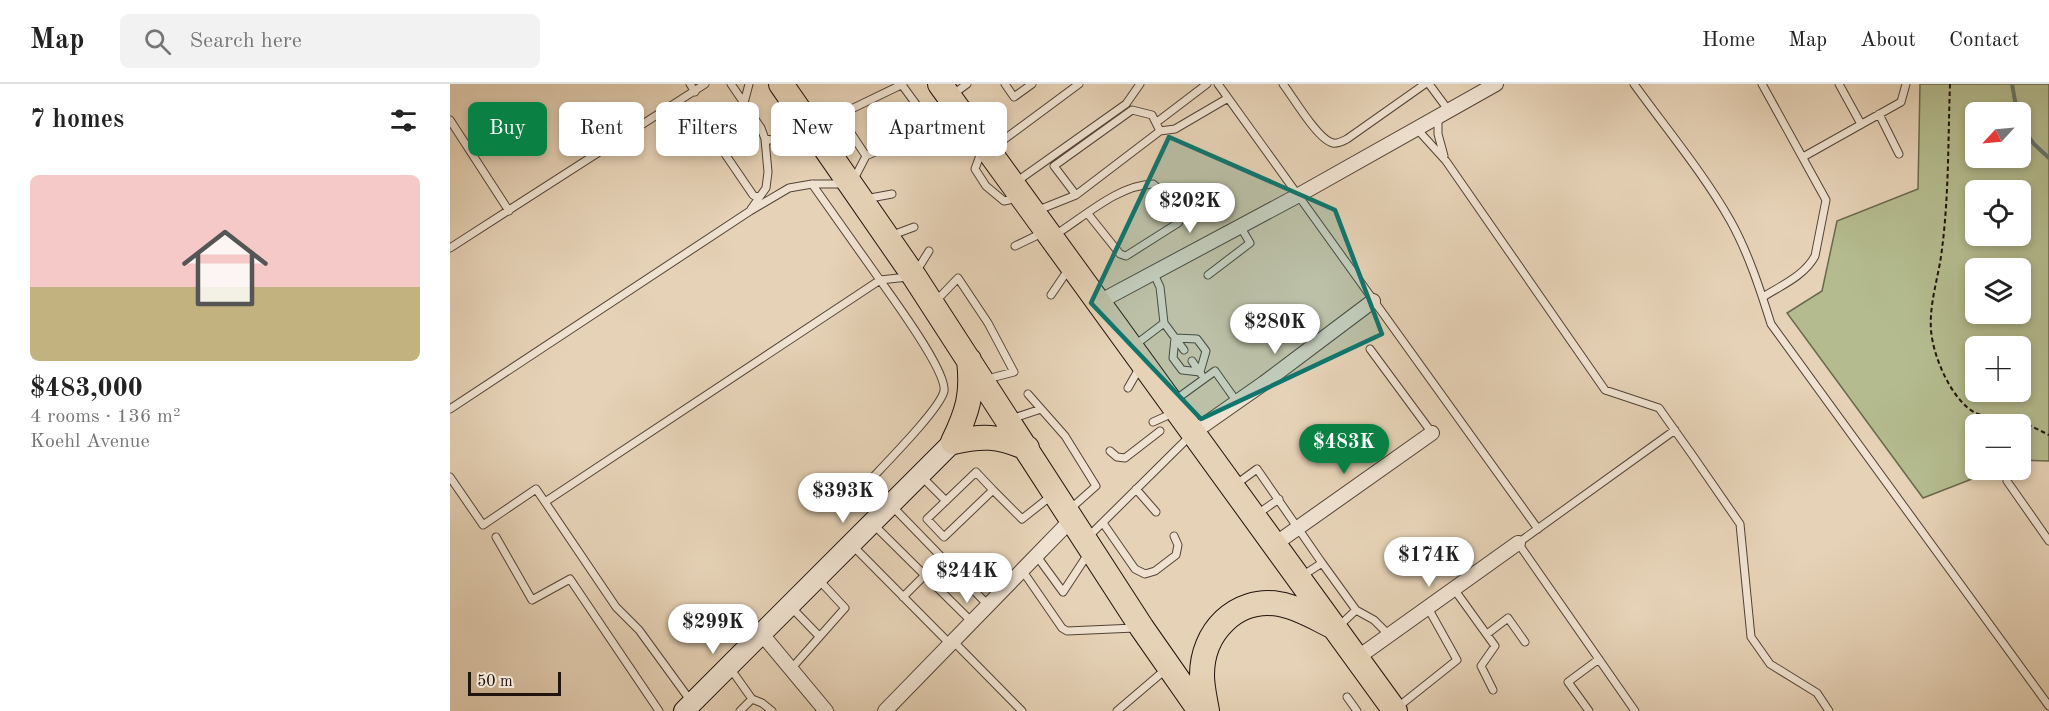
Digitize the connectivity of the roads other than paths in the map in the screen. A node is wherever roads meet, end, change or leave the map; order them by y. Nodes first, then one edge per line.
1 (690, 84) edge
2 (706, 84) edge
3 (731, 84) edge
4 (749, 84) edge
5 (781, 84) edge
6 (797, 84) edge
7 (1005, 84) edge
8 (1032, 84) edge
9 (1078, 84) edge
10 (1140, 84) edge
11 (1207, 84) edge
12 (1218, 84) edge
13 (1284, 84) edge
14 (1427, 84) edge
15 (1496, 84) edge
16 (1634, 84) edge
17 (1762, 84) edge
18 (1839, 84) edge
19 (1906, 84) edge
20 (902, 85) edge
21 (952, 88) edge
22 (695, 92) junction
23 (1228, 98) junction
24 (743, 102) edge
25 (744, 102) edge
26 (794, 102) edge
27 (802, 102) edge
28 (914, 102) edge
29 (959, 102) edge
30 (855, 108) edge
31 (1443, 114) junction
32 (1879, 114) junction
33 (450, 120) edge
34 (1157, 122) junction
35 (1861, 124) junction
36 (759, 125) edge
37 (761, 128) junction
38 (1417, 129) junction
39 (1160, 131) junction
40 (1007, 136) edge
41 (765, 139) junction
42 (771, 140) edge
43 (855, 140) edge
44 (1899, 154) dead end
45 (832, 156) edge
46 (866, 156) joint
47 (992, 156) edge
48 (1803, 157) junction
49 (1446, 161) junction
50 (812, 184) junction
51 (1016, 188) junction
52 (857, 192) junction
53 (891, 194) dead end
54 (1076, 195) junction
55 (1297, 195) junction
56 (759, 198) junction
57 (508, 211) junction
58 (750, 211) junction
59 (1088, 214) junction
60 (1240, 226) junction
61 (914, 227) dead end
62 (1044, 227) junction
63 (888, 237) junction
64 (1016, 246) dead end
65 (450, 248) edge
66 (929, 251) dead end
67 (1072, 265) junction
68 (1153, 272) junction
69 (1208, 274) dead end
70 (914, 276) junction
71 (880, 280) junction
72 (1051, 295) dead end
73 (1763, 297) junction
74 (1373, 301) junction
75 (1099, 302) junction
76 (933, 304) junction
77 (1164, 322) junction
78 (1175, 338) junction
79 (1370, 349) dead end
80 (1184, 350) dead end
81 (1137, 355) junction
82 (969, 358) junction
83 (1192, 361) dead end
84 (1202, 375) junction
85 (983, 380) junction
86 (1128, 388) dead end
87 (1028, 394) dead end
88 (1237, 402) junction
89 (1175, 407) junction
90 (450, 409) edge
91 (1041, 409) junction
92 (1009, 420) junction
93 (1153, 422) dead end
94 (1675, 430) junction
95 (1160, 431) dead end
96 (1194, 432) junction
97 (1431, 433) joint
98 (953, 442) junction
99 (1027, 448) junction
100 (1110, 451) dead end
101 (920, 475) junction
102 (450, 477) edge
103 (2007, 481) dead end
104 (1233, 487) junction
105 (1136, 489) junction
106 (993, 490) junction
107 (1279, 499) junction
108 (545, 501) junction
109 (946, 501) junction
110 (1065, 507) junction
111 (1156, 512) dead end
112 (881, 513) junction
113 (1255, 516) junction
114 (1102, 523) junction
115 (1298, 527) junction
116 (1538, 529) junction
117 (1174, 536) dead end
118 (496, 537) dead end
119 (2049, 541) edge
120 (850, 543) junction
121 (1518, 543) junction
122 (1088, 544) junction
123 (1275, 544) junction
124 (1036, 555) junction
125 (1322, 563) junction
126 (1022, 570) junction
127 (925, 575) junction
128 (817, 577) junction
129 (1300, 578) junction
130 (1454, 589) junction
131 (903, 597) junction
132 (789, 605) junction
133 (988, 605) junction
134 (1428, 608) junction
135 (1356, 610) junction
136 (972, 622) junction
137 (1142, 628) junction
138 (1336, 628) junction
139 (761, 633) junction
140 (1487, 634) junction
141 (1389, 635) junction
142 (819, 636) junction
143 (951, 642) junction
144 (1525, 642) dead end
145 (1357, 658) junction
146 (1599, 659) junction
147 (729, 666) junction
148 (1169, 667) junction
149 (791, 669) junction
150 (1493, 690) dead end
151 (1347, 697) dead end
152 (752, 699) junction
153 (1124, 704) junction
154 (2049, 706) edge
155 (688, 707) edge
156 (659, 711) edge
157 (740, 711) edge
158 (772, 711) edge
159 (826, 711) edge
160 (885, 711) edge
161 (1022, 711) edge
162 (1117, 711) edge
163 (1131, 711) edge
164 (1200, 711) edge
165 (1208, 711) edge
166 (1357, 711) edge
167 (1395, 711) edge
168 (1589, 711) edge
169 (1635, 711) edge
170 (1829, 711) edge

1 - 22 lane
2 - 22 lane
3 - 24 lane
4 - 25 lane
5 - 26 highway
6 - 27 highway
7 - 8 lane
9 - 40 lane
10 - 51 lane
11 - 34 lane
12 - 23 lane
13 - 14 lane
14 - 31 lane
15 - 31 street
16 - 73 lane
17 - 48 lane
18 - 35 lane
19 - 32 lane
20 - 28 lane
20 - 30 lane
21 - 29 highway
22 - 57 lane
23 - 39 lane
23 - 55 lane
31 - 38 street
31 - 49 lane
32 - 35 lane
32 - 44 lane
33 - 57 lane
34 - 39 lane
34 - 54 lane
35 - 48 lane
36 - 37 lane
37 - 41 lane
37 - 56 lane
38 - 49 lane
38 - 55 street
39 - 54 lane
41 - 42 lane
41 - 56 lane
43 - 46 lane
45 - 52 highway
46 - 52 lane
47 - 51 highway
48 - 73 lane
49 - 94 lane
50 - 52 lane
50 - 58 lane
50 - 71 lane
51 - 62 highway
52 - 53 lane
52 - 63 highway
54 - 62 lane
55 - 60 street
55 - 74 lane
56 - 58 lane
57 - 65 lane
58 - 90 lane
59 - 59 lane
59 - 62 lane
60 - 68 street
60 - 69 lane
61 - 63 lane
62 - 64 lane
62 - 67 highway
63 - 70 highway
66 - 70 lane
67 - 72 lane
67 - 75 highway
68 - 75 street
68 - 77 lane
70 - 71 lane
70 - 76 highway
71 - 108 lane
71 - 112 lane
73 - 154 lane
74 - 88 street
74 - 116 lane
75 - 81 highway
76 - 82 highway
76 - 85 lane
77 - 78 lane
77 - 81 lane
78 - 80 lane
78 - 84 lane
78 - 84 lane
79 - 97 lane
81 - 86 lane
81 - 89 highway
82 - 85 highway
82 - 98 highway
83 - 84 lane
84 - 88 lane
84 - 89 lane
85 - 92 highway
87 - 91 lane
88 - 96 street
89 - 93 lane
89 - 96 highway
91 - 92 lane
91 - 110 lane
92 - 99 highway
94 - 116 lane
94 - 170 lane
95 - 100 lane
96 - 104 highway
96 - 105 lane
97 - 115 street
98 - 99 highway
98 - 101 street
99 - 110 highway
101 - 109 lane
101 - 112 street
102 - 108 lane
103 - 119 lane
104 - 107 lane
104 - 113 highway
105 - 111 lane
105 - 114 lane
106 - 109 lane
106 - 109 lane
106 - 110 lane
107 - 113 lane
107 - 115 lane
108 - 155 lane
110 - 122 highway
110 - 124 street
112 - 120 street
112 - 127 lane
112 - 133 lane
113 - 123 highway
114 - 117 lane
114 - 122 lane
115 - 123 street
115 - 125 lane
116 - 121 lane
118 - 156 lane
120 - 128 street
120 - 131 lane
121 - 130 street
121 - 146 lane
122 - 124 lane
122 - 137 highway
123 - 129 highway
124 - 126 street
125 - 129 lane
125 - 135 lane
126 - 133 street
126 - 137 lane
127 - 131 lane
127 - 136 lane
128 - 132 street
128 - 142 lane
129 - 138 highway
130 - 134 street
130 - 140 lane
131 - 143 lane
132 - 139 street
132 - 142 lane
133 - 136 street
134 - 141 street
134 - 167 lane
135 - 138 lane
135 - 141 lane
136 - 143 street
137 - 148 highway
138 - 145 highway
138 - 165 highway
139 - 147 street
139 - 149 street
140 - 144 lane
140 - 150 lane
141 - 145 street
142 - 149 lane
143 - 160 street
143 - 161 lane
145 - 167 highway
146 - 168 lane
146 - 169 lane
147 - 152 lane
147 - 155 street
148 - 153 lane
148 - 164 highway
149 - 159 street
151 - 166 lane
152 - 157 lane
152 - 158 lane
153 - 162 lane
153 - 163 lane

